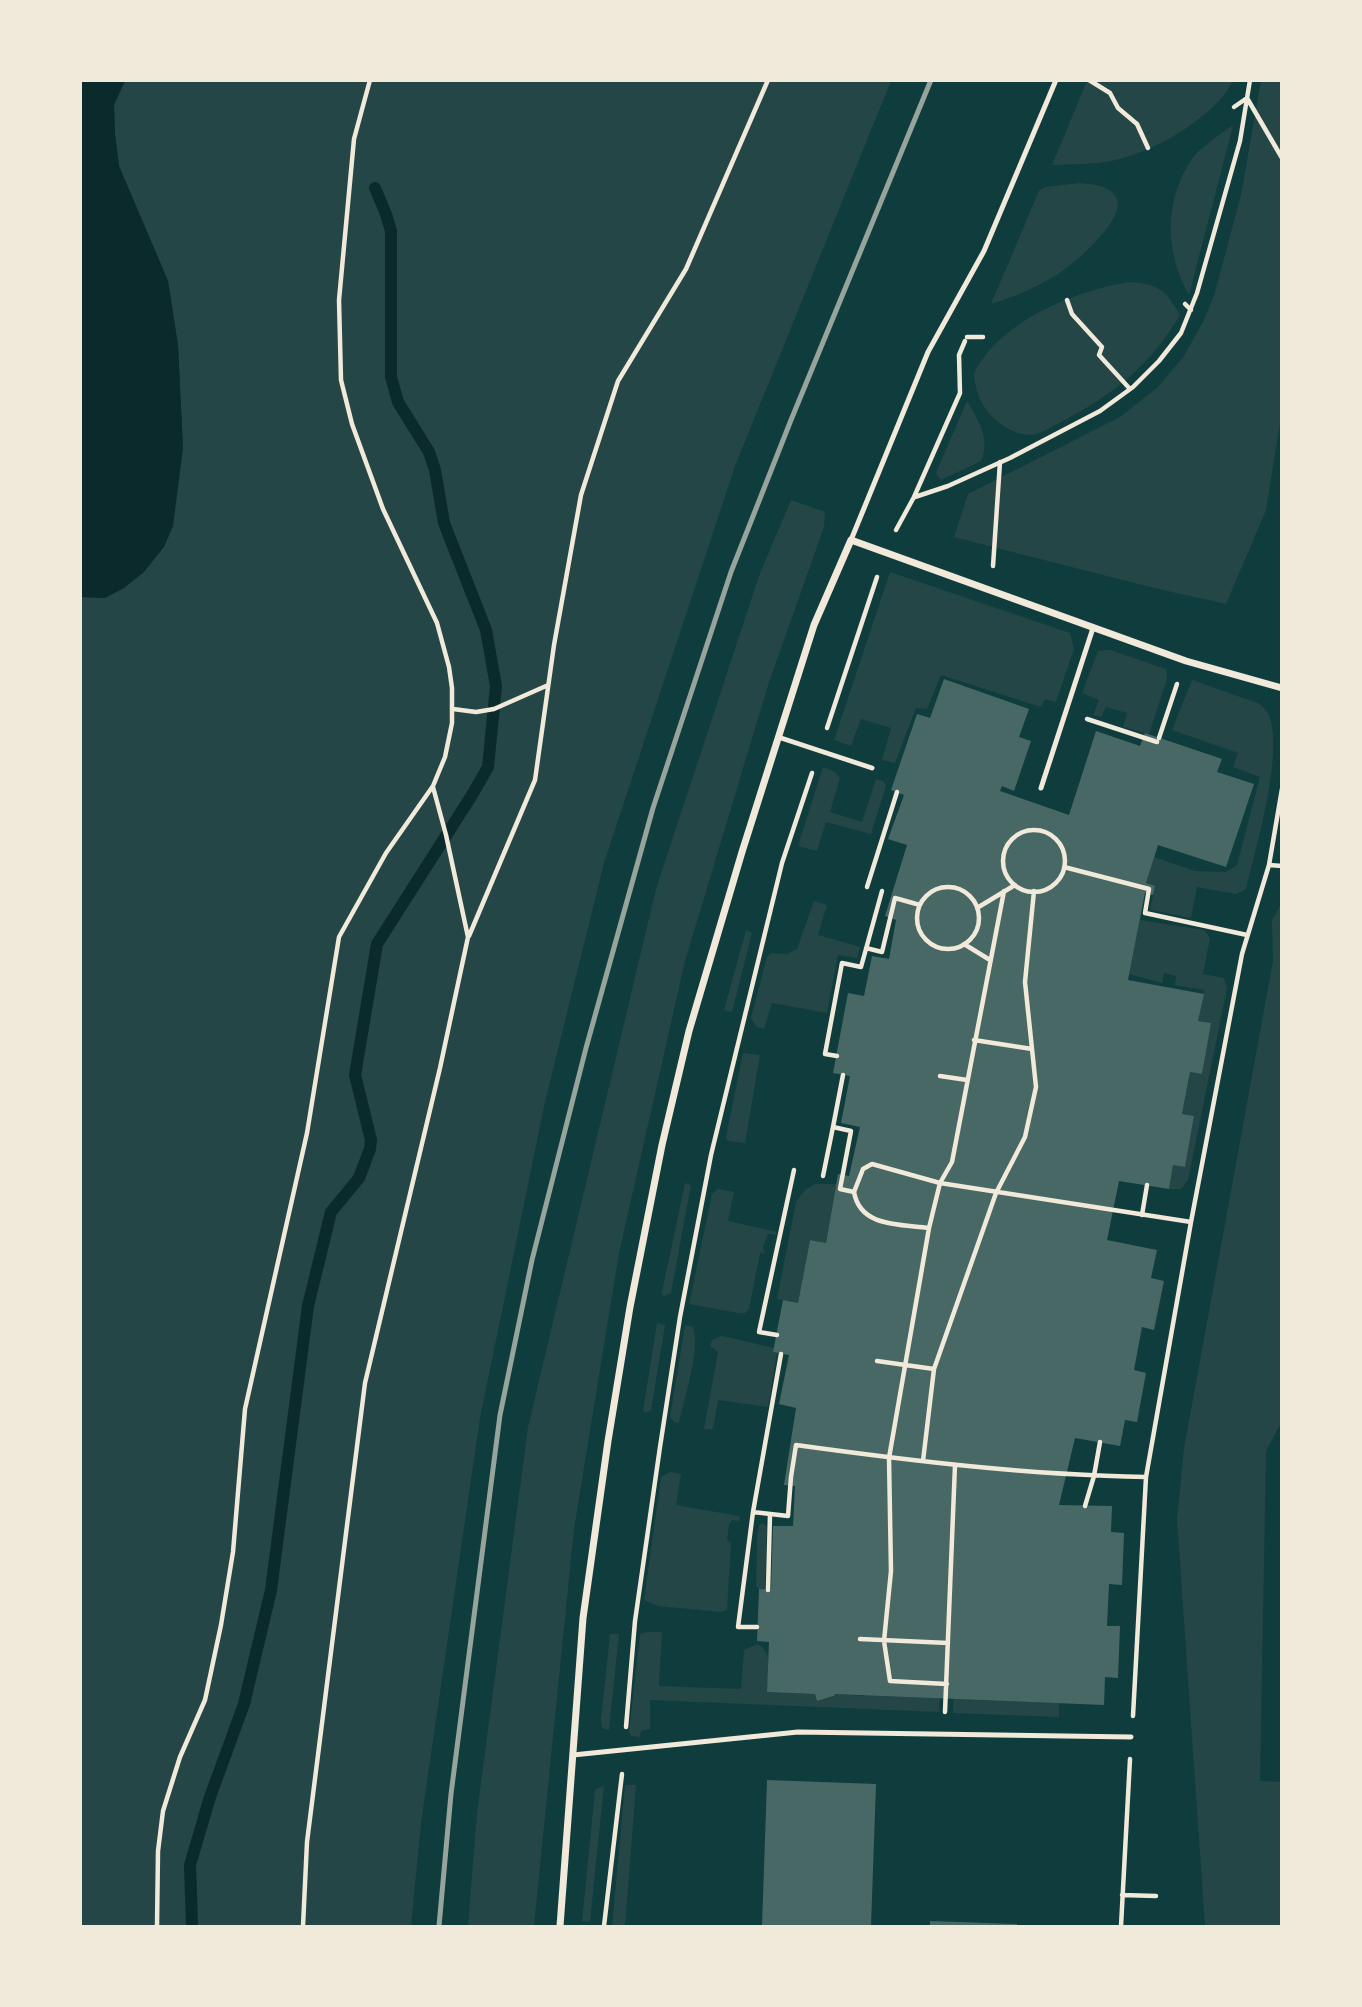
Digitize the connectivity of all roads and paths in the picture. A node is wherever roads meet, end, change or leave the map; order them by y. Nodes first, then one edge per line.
1 (370, 80) edge
2 (768, 80) edge
3 (1056, 80) edge
4 (1089, 80) edge
5 (1250, 80) edge
6 (1247, 98) junction
7 (1234, 107) dead end
8 (1148, 148) dead end
9 (1282, 158) edge
10 (1067, 300) dead end
11 (1185, 304) dead end
12 (1191, 310) junction
13 (972, 325) dead end
14 (967, 337) junction
15 (983, 337) dead end
16 (1130, 390) junction
17 (1005, 449) dead end
18 (1010, 458) junction
19 (1000, 462) junction
20 (914, 497) junction
21 (851, 540) junction
22 (885, 552) junction
23 (991, 591) junction
24 (1093, 628) junction
25 (1186, 660) junction
26 (547, 686) junction
27 (1282, 688) edge
28 (453, 709) junction
29 (1066, 712) junction
30 (778, 737) junction
31 (819, 751) junction
32 (872, 768) dead end
33 (433, 786) junction
34 (1041, 788) dead end
35 (1282, 789) edge
36 (897, 792) dead end
37 (1269, 865) junction
38 (1282, 866) edge
39 (1064, 867) junction
40 (1015, 885) junction
41 (867, 887) dead end
42 (882, 891) dead end
43 (1004, 891) junction
44 (1034, 891) junction
45 (920, 905) junction
46 (977, 908) junction
47 (1247, 935) junction
48 (468, 937) junction
49 (964, 944) junction
50 (866, 948) junction
51 (990, 960) junction
52 (974, 1040) junction
53 (1032, 1049) junction
54 (836, 1056) dead end
55 (843, 1075) dead end
56 (940, 1076) dead end
57 (967, 1080) junction
58 (833, 1128) junction
59 (794, 1171) dead end
60 (823, 1176) dead end
61 (940, 1183) junction
62 (1147, 1185) dead end
63 (854, 1192) junction
64 (996, 1193) junction
65 (1142, 1215) junction
66 (1191, 1222) junction
67 (929, 1228) junction
68 (777, 1335) dead end
69 (781, 1354) dead end
70 (877, 1361) dead end
71 (904, 1366) junction
72 (934, 1368) junction
73 (1100, 1442) dead end
74 (889, 1458) junction
75 (923, 1461) junction
76 (956, 1465) junction
77 (1094, 1476) junction
78 (1146, 1477) junction
79 (1085, 1506) dead end
80 (753, 1512) junction
81 (770, 1514) junction
82 (768, 1590) dead end
83 (757, 1627) dead end
84 (860, 1639) dead end
85 (884, 1641) junction
86 (948, 1643) junction
87 (947, 1684) junction
88 (946, 1699) dead end
89 (1131, 1737) junction
90 (624, 1751) junction
91 (573, 1755) junction
92 (1122, 1895) junction
93 (1156, 1896) dead end
94 (158, 1927) edge
95 (303, 1927) edge
96 (560, 1927) edge
97 (604, 1927) edge
98 (1121, 1927) edge

1 - 28 path
2 - 26 path
3 - 21 lane
4 - 8 path
5 - 6 path
6 - 7 path
6 - 9 path
6 - 12 path
10 - 16 path
11 - 12 path
12 - 16 path
13 - 14 path
14 - 15 path
14 - 20 path
16 - 18 path
17 - 18 path
18 - 19 path
19 - 20 path
19 - 23 path
20 - 22 path
21 - 22 street
21 - 30 street
22 - 23 street
22 - 31 path
23 - 24 street
24 - 25 street
24 - 29 lane
25 - 27 street
25 - 29 path
26 - 28 path
26 - 48 path
28 - 33 path
29 - 34 lane
30 - 31 lane
30 - 91 street
31 - 32 lane
31 - 90 path
33 - 48 path
33 - 94 path
35 - 37 path
36 - 41 path
37 - 38 path
37 - 47 path
39 - 40 path
39 - 44 path
39 - 47 path
40 - 43 path
40 - 44 path
42 - 50 path
43 - 46 path
43 - 51 path
44 - 53 path
45 - 46 path
45 - 49 path
45 - 50 path
46 - 49 path
47 - 66 path
48 - 95 path
49 - 51 path
50 - 54 path
51 - 52 path
52 - 53 path
52 - 57 path
53 - 64 path
55 - 58 path
56 - 57 path
57 - 61 path
58 - 60 path
58 - 63 path
59 - 68 path
61 - 63 path
61 - 64 path
61 - 67 path
62 - 65 path
63 - 67 path
64 - 65 path
64 - 72 path
65 - 66 path
66 - 78 path
67 - 71 path
69 - 80 path
70 - 71 path
71 - 72 path
71 - 74 path
72 - 75 path
73 - 77 path
74 - 75 path
74 - 81 path
74 - 85 path
75 - 76 path
76 - 77 path
76 - 86 path
77 - 78 path
77 - 79 path
78 - 89 path
80 - 81 path
80 - 83 path
81 - 82 path
84 - 85 path
85 - 86 path
85 - 87 path
86 - 87 path
87 - 88 path
89 - 90 lane
89 - 92 path
90 - 91 lane
90 - 97 path
91 - 96 street
92 - 93 path
92 - 98 path

